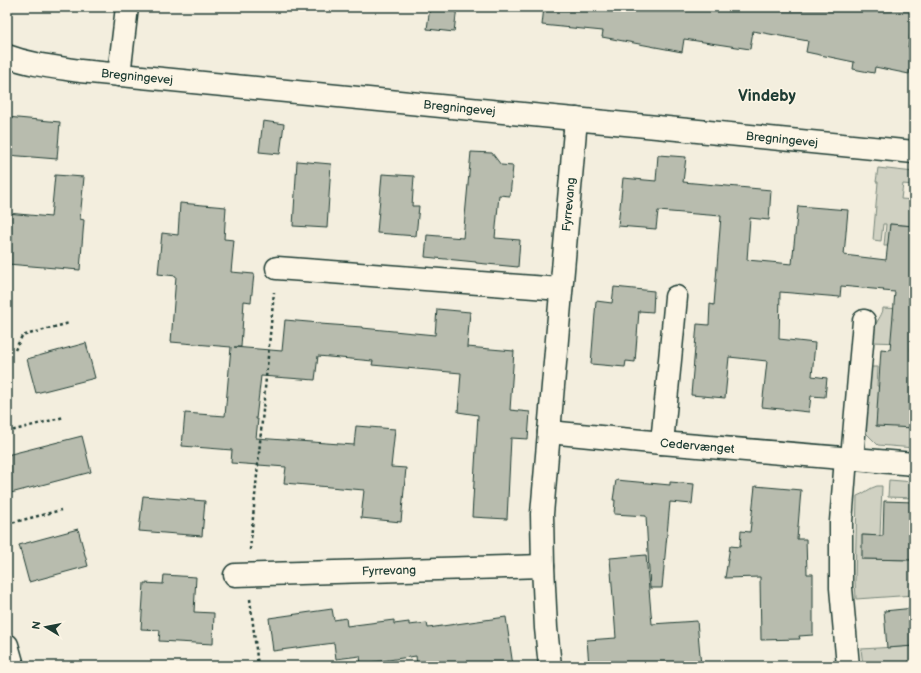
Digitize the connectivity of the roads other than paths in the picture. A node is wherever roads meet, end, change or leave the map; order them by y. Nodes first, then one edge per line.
1 (127, 7) edge
2 (7, 56) edge
3 (120, 75) junction
4 (576, 119) junction
5 (914, 152) edge
6 (277, 268) road end
7 (561, 289) junction
8 (676, 297) dead end
9 (864, 321) dead end
10 (548, 432) junction
11 (662, 443) junction
12 (849, 458) junction
13 (914, 464) edge
14 (543, 566) junction
15 (242, 575) road end
16 (7, 645) edge
17 (13, 666) edge
18 (550, 666) edge
19 (848, 666) edge

1 - 3 street
2 - 3 street, Bregningevej
3 - 4 street, Bregningevej
4 - 5 street, Bregningevej
4 - 7 street, Fyrrevang
6 - 7 street
7 - 10 street, Fyrrevang
8 - 11 street
9 - 12 street
10 - 11 street, Cedervænget
10 - 14 street, Fyrrevang
11 - 12 street, Cedervænget
12 - 13 street, Cedervænget
12 - 19 street
14 - 15 street, Fyrrevang
14 - 18 street, Fyrrevang
16 - 17 street

